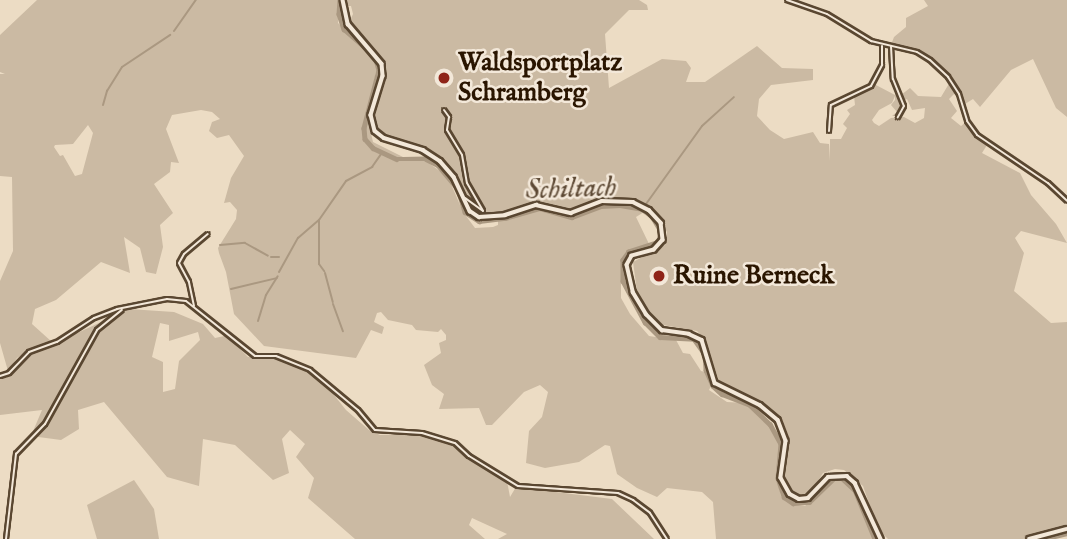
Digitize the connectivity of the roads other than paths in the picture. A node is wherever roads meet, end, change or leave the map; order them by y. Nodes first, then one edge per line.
1 (343, 0) edge
2 (787, 0) edge
3 (883, 45) junction
4 (891, 46) junction
5 (444, 110) dead end
6 (898, 117) dead end
7 (829, 131) dead end
8 (464, 197) junction
9 (1067, 201) edge
10 (208, 234) dead end
11 (193, 297) junction
12 (186, 301) junction
13 (194, 307) junction
14 (123, 309) junction
15 (0, 376) edge
16 (1067, 529) edge
17 (6, 539) edge
18 (667, 539) edge
19 (881, 539) edge
20 (1029, 539) edge

1 - 8 main road
2 - 3 street
3 - 4 street
3 - 7 street
4 - 6 street
4 - 9 street
5 - 8 street
8 - 19 main road
10 - 11 street
11 - 12 street
11 - 13 street
12 - 13 street
12 - 14 street
13 - 18 street
14 - 15 street
14 - 17 street
16 - 20 main road

